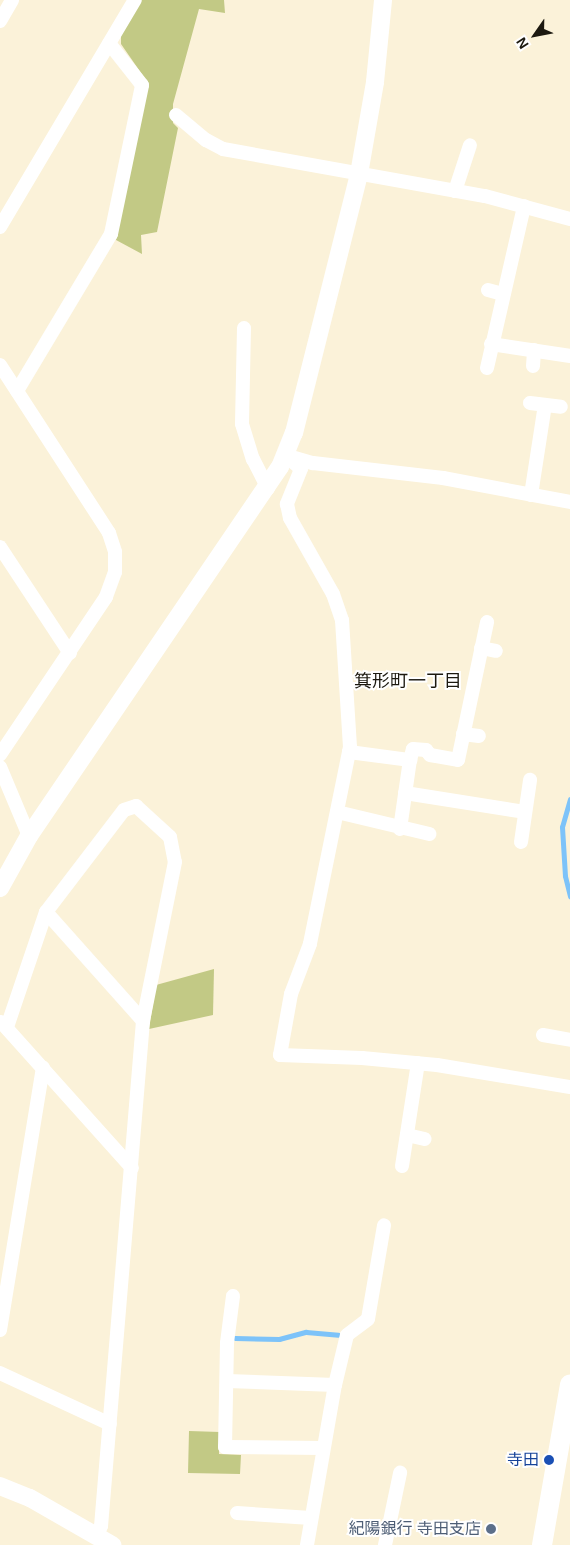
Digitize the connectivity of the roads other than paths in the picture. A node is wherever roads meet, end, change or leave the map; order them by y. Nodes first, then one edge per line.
1 (12, 0) edge
2 (135, 0) edge
3 (383, 0) edge
4 (0, 21) edge
5 (110, 43) junction
6 (176, 115) dead end
7 (470, 145) dead end
8 (359, 174) junction
9 (455, 191) junction
10 (524, 206) junction
11 (570, 219) edge
12 (0, 227) edge
13 (488, 290) dead end
14 (504, 294) junction
15 (244, 328) dead end
16 (491, 344) junction
17 (534, 350) junction
18 (570, 356) edge
19 (0, 365) edge
20 (532, 366) dead end
21 (487, 368) dead end
22 (17, 391) junction
23 (530, 403) dead end
24 (545, 405) junction
25 (561, 407) dead end
26 (285, 455) junction
27 (268, 488) junction
28 (531, 495) junction
29 (570, 502) edge
30 (0, 547) edge
31 (486, 622) dead end
32 (481, 648) junction
33 (496, 651) dead end
34 (70, 653) junction
35 (463, 734) junction
36 (479, 736) dead end
37 (349, 752) junction
38 (0, 755) edge
39 (410, 760) junction
40 (0, 767) edge
41 (530, 780) dead end
42 (405, 793) junction
43 (337, 812) junction
44 (525, 812) junction
45 (400, 829) junction
46 (429, 834) dead end
47 (29, 836) junction
48 (521, 842) dead end
49 (0, 888) edge
50 (46, 912) junction
51 (143, 1021) junction
52 (3, 1024) edge
53 (543, 1036) dead end
54 (570, 1040) edge
55 (418, 1063) junction
56 (43, 1068) junction
57 (570, 1087) edge
58 (407, 1135) junction
59 (425, 1138) dead end
60 (402, 1166) dead end
61 (132, 1168) junction
62 (384, 1225) dead end
63 (233, 1296) dead end
64 (0, 1330) edge
65 (0, 1373) edge
66 (227, 1382) junction
67 (570, 1384) edge
68 (335, 1385) junction
69 (110, 1424) junction
70 (324, 1448) junction
71 (400, 1473) dead end
72 (0, 1486) edge
73 (237, 1513) dead end
74 (311, 1518) junction
75 (105, 1540) edge
76 (307, 1545) edge
77 (384, 1545) edge
78 (542, 1545) edge

1 - 4 street
2 - 5 street
3 - 8 street
5 - 12 street
5 - 22 street
6 - 8 street
7 - 9 street
8 - 9 street
8 - 26 street
9 - 10 street
10 - 11 street
10 - 14 street
13 - 14 street
14 - 16 street
15 - 27 street
16 - 17 street
16 - 21 street
17 - 18 street
17 - 20 street
19 - 22 street
22 - 34 street
23 - 24 street
24 - 25 street
24 - 28 street
26 - 27 street
26 - 28 street
26 - 37 street
27 - 47 street
28 - 29 street
30 - 34 street
31 - 32 street
32 - 33 street
32 - 35 street
34 - 38 street
35 - 36 street
35 - 39 street
37 - 39 street
37 - 43 street
39 - 42 street
40 - 47 street
41 - 44 street
42 - 44 street
42 - 45 street
43 - 45 street
43 - 55 street
44 - 48 street
45 - 46 street
47 - 49 street
50 - 51 street
50 - 51 street
50 - 52 street
51 - 61 street
52 - 56 street
53 - 54 street
55 - 57 street
55 - 58 street
56 - 61 street
56 - 64 street
58 - 59 street
58 - 60 street
61 - 69 street
62 - 68 street
63 - 66 street
65 - 69 street
66 - 68 street
66 - 70 street
67 - 78 main road
68 - 70 street
69 - 75 street
70 - 74 street
71 - 77 street
72 - 75 street
73 - 74 street
74 - 76 street

